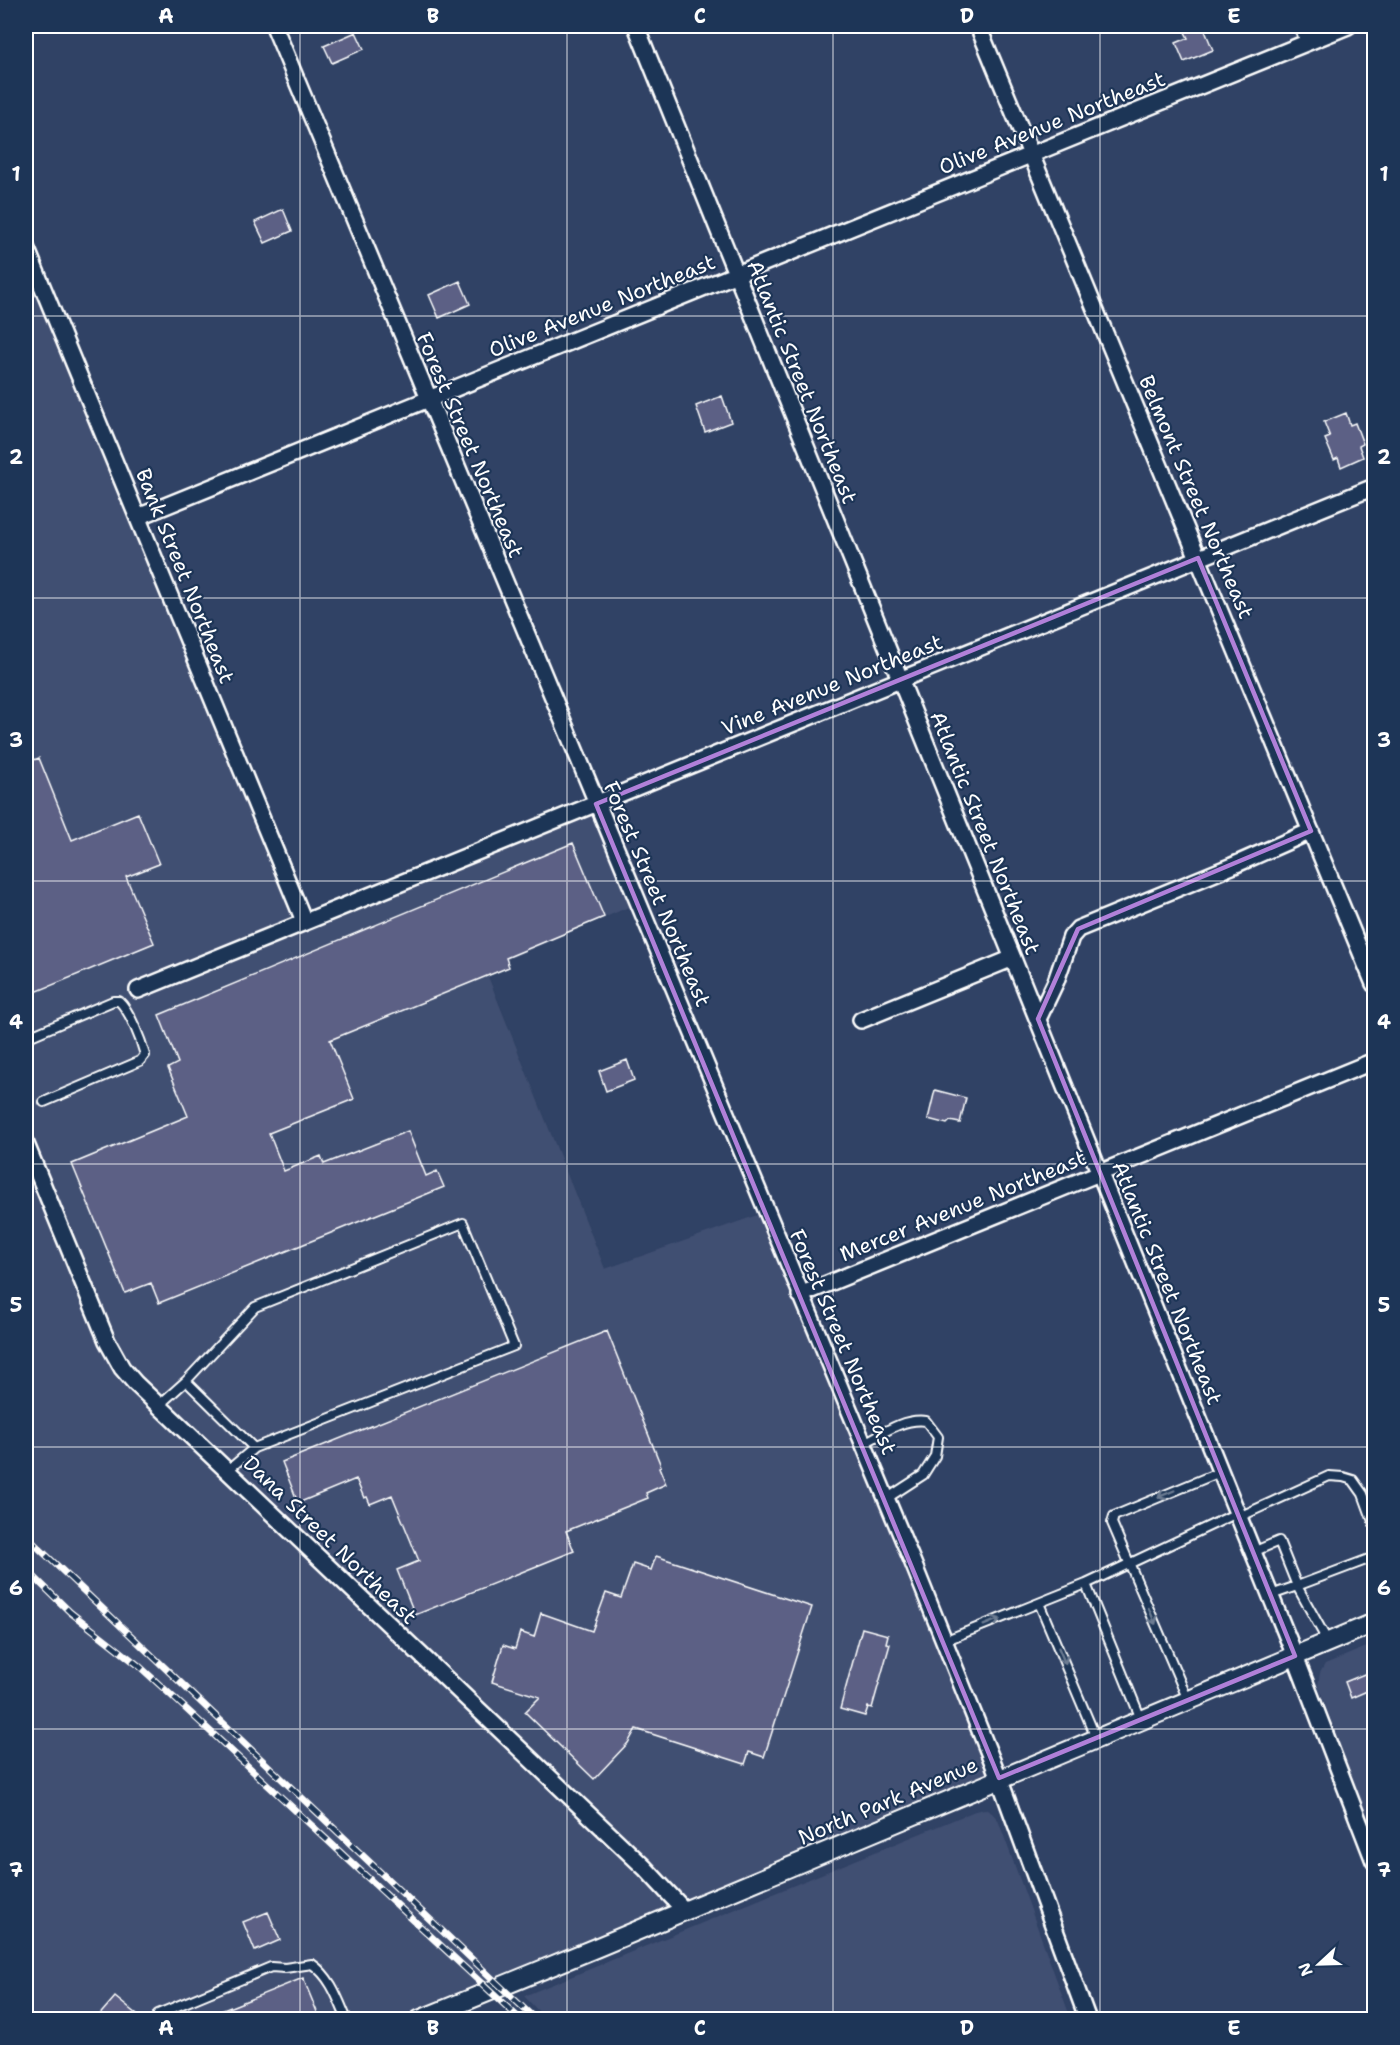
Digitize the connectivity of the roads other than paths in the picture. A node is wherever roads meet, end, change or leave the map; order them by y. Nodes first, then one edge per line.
1 (274, 26) edge
2 (636, 26) edge
3 (978, 26) edge
4 (1303, 26) edge
5 (1348, 26) edge
6 (1308, 41) junction
7 (1031, 154) junction
8 (26, 247) edge
9 (736, 274) junction
10 (429, 400) junction
11 (1374, 487) edge
12 (138, 517) junction
13 (1198, 558) junction
14 (900, 680) junction
15 (596, 804) junction
16 (1311, 831) junction
17 (304, 921) junction
18 (1013, 958) junction
19 (1374, 984) edge
20 (138, 990) dead end
21 (1038, 1019) junction
22 (861, 1020) dead end
23 (26, 1038) edge
24 (1374, 1061) edge
25 (44, 1102) dead end
26 (26, 1144) edge
27 (1099, 1173) junction
28 (800, 1295) junction
29 (186, 1381) junction
30 (158, 1406) junction
31 (863, 1444) junction
32 (254, 1449) junction
33 (227, 1471) junction
34 (1220, 1472) junction
35 (886, 1499) junction
36 (1238, 1515) junction
37 (1374, 1524) edge
38 (1253, 1552) junction
39 (1374, 1557) edge
40 (1129, 1562) junction
41 (1086, 1584) junction
42 (1297, 1586) junction
43 (1271, 1595) junction
44 (1039, 1603) junction
45 (1374, 1623) edge
46 (944, 1641) junction
47 (1328, 1642) junction
48 (1295, 1656) junction
49 (1188, 1700) junction
50 (1141, 1719) junction
51 (1096, 1738) junction
52 (999, 1778) junction
53 (1374, 1861) edge
54 (685, 1911) junction
55 (158, 2014) dead end
56 (347, 2019) edge
57 (419, 2019) edge
58 (1088, 2019) edge

1 - 10 street, Forest Street Northeast
2 - 9 street, Atlantic Street Northeast
3 - 7 street, Belmont Street Northeast
4 - 6 street
5 - 6 street, Olive Avenue Northeast
6 - 7 street, Olive Avenue Northeast
7 - 9 street, Olive Avenue Northeast
7 - 13 street, Belmont Street Northeast
8 - 12 street, Bank Street Northeast
9 - 10 street, Olive Avenue Northeast
9 - 14 street, Atlantic Street Northeast
10 - 12 street, Olive Avenue Northeast
10 - 15 street, Forest Street Northeast
11 - 13 street, Vine Avenue Northeast
12 - 17 street, Bank Street Northeast
13 - 14 street, Vine Avenue Northeast
13 - 16 street, Belmont Street Northeast
14 - 15 street, Vine Avenue Northeast
14 - 18 street, Atlantic Street Northeast
15 - 17 street, Vine Avenue Northeast
15 - 28 street, Forest Street Northeast
16 - 19 street, Belmont Street Northeast
16 - 21 street
17 - 20 street, Vine Avenue Northeast
18 - 21 street, Atlantic Street Northeast
18 - 22 street
21 - 27 street, Atlantic Street Northeast
23 - 25 lane
24 - 27 street, Mercer Avenue Northeast
26 - 30 street, Dana Street Northeast
27 - 28 street, Mercer Avenue Northeast
27 - 34 street, Atlantic Street Northeast
28 - 31 street, Forest Street Northeast
29 - 30 lane
29 - 32 lane
29 - 32 lane
30 - 33 street, Dana Street Northeast
31 - 35 street, Forest Street Northeast
31 - 35 lane
32 - 33 lane
33 - 54 street, Dana Street Northeast
34 - 36 street, Atlantic Street Northeast
34 -> 40 lane
35 - 46 street, Forest Street Northeast
36 - 37 lane
36 - 38 street, Atlantic Street Northeast
36 - 40 lane
38 - 42 lane
38 - 43 street, Atlantic Street Northeast
39 - 42 lane
40 - 41 lane
40 -> 49 lane
41 - 44 lane
41 - 50 lane
42 - 43 lane
42 - 47 lane
43 - 48 street, Atlantic Street Northeast
46 -> 44 lane
44 -> 51 lane
45 - 47 street, North Park Avenue
46 - 52 street, Forest Street Northeast
47 - 48 street, North Park Avenue
48 - 49 street, North Park Avenue
48 - 53 street, Atlantic Street Northeast
49 - 50 street, North Park Avenue
50 - 51 street, North Park Avenue
51 - 52 street, North Park Avenue
52 - 54 street, North Park Avenue
52 - 58 street, Forest Street Northeast
54 - 57 street, North Park Avenue
55 - 56 lane

